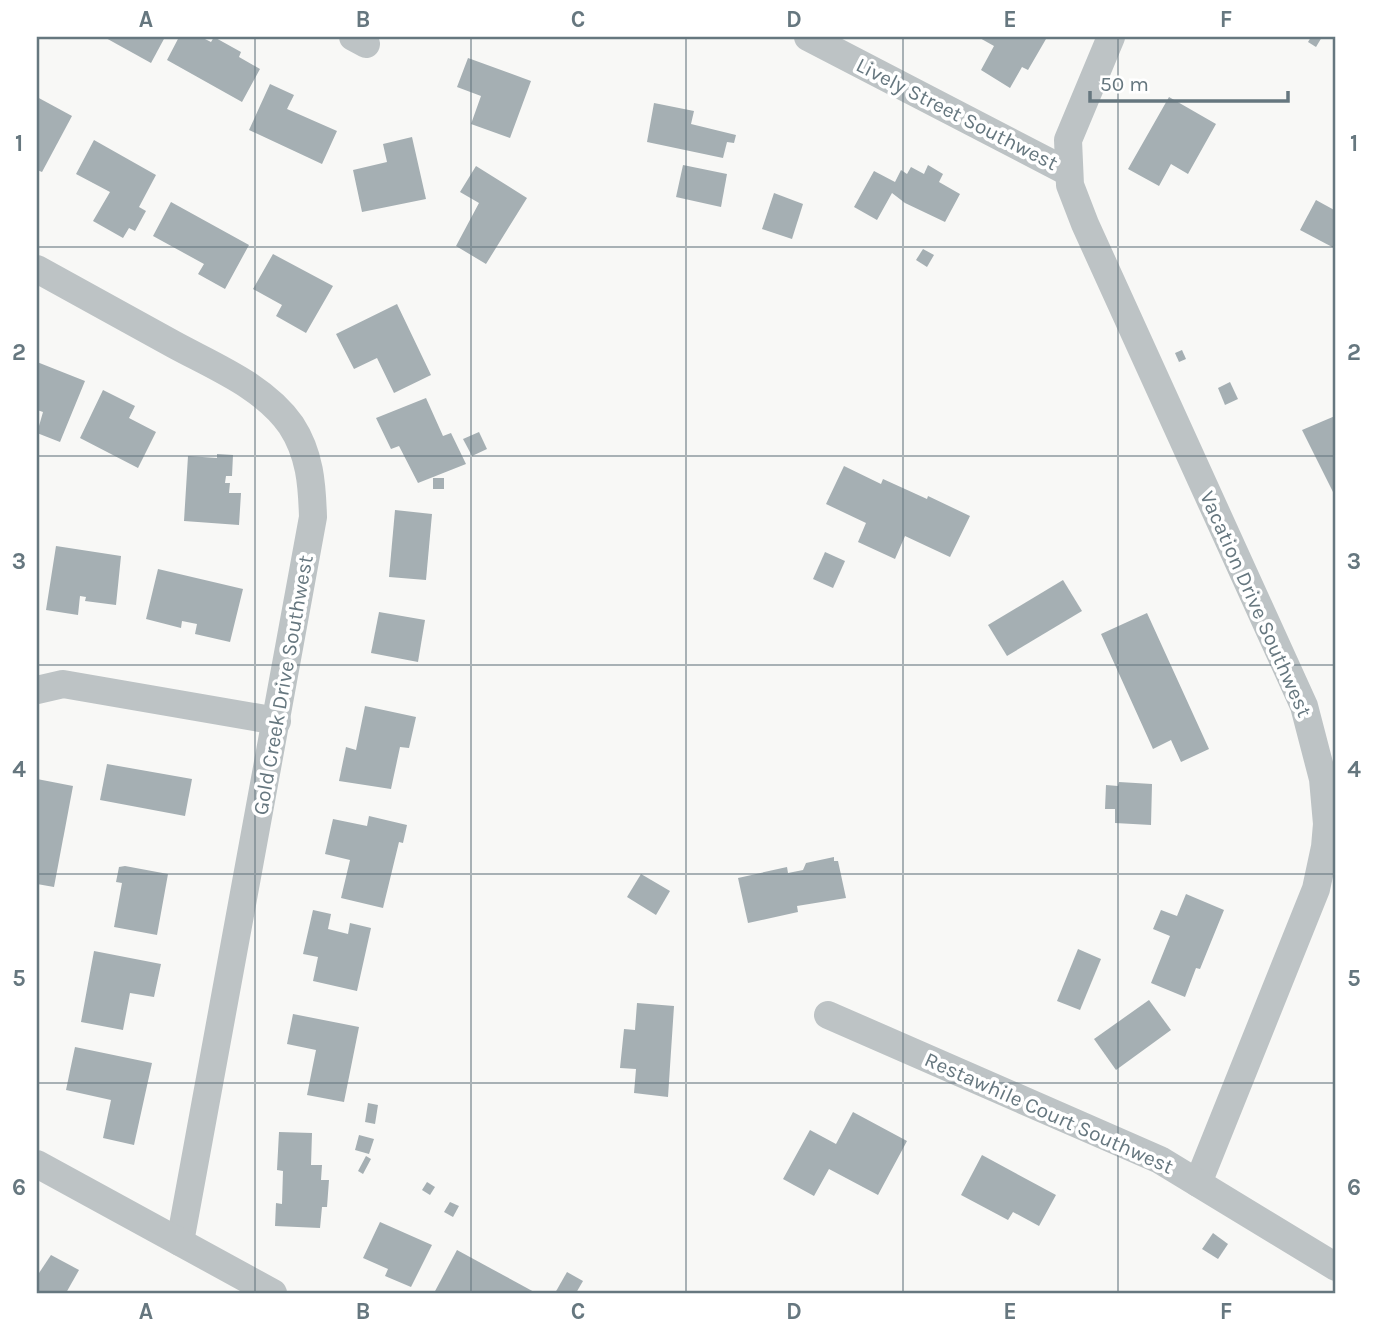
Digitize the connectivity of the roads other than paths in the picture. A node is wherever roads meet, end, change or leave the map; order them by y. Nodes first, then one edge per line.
1 (808, 37) edge
2 (1111, 37) edge
3 (1068, 172) junction
4 (37, 269) edge
5 (37, 690) edge
6 (277, 722) junction
7 (828, 1015) dead end
8 (37, 1164) edge
9 (1198, 1183) junction
10 (180, 1242) junction
11 (1336, 1267) edge
12 (274, 1293) edge

1 - 3 street, Lively Street Southwest
2 - 3 street, Vacation Drive Southwest
3 - 9 street, Vacation Drive Southwest
4 - 6 street, Gold Creek Drive Southwest
5 - 6 street
6 - 10 street, Gold Creek Drive Southwest
7 - 9 street, Restawhile Court Southwest
8 - 10 street
9 - 11 street, Restawhile Court Southwest
10 - 12 street

